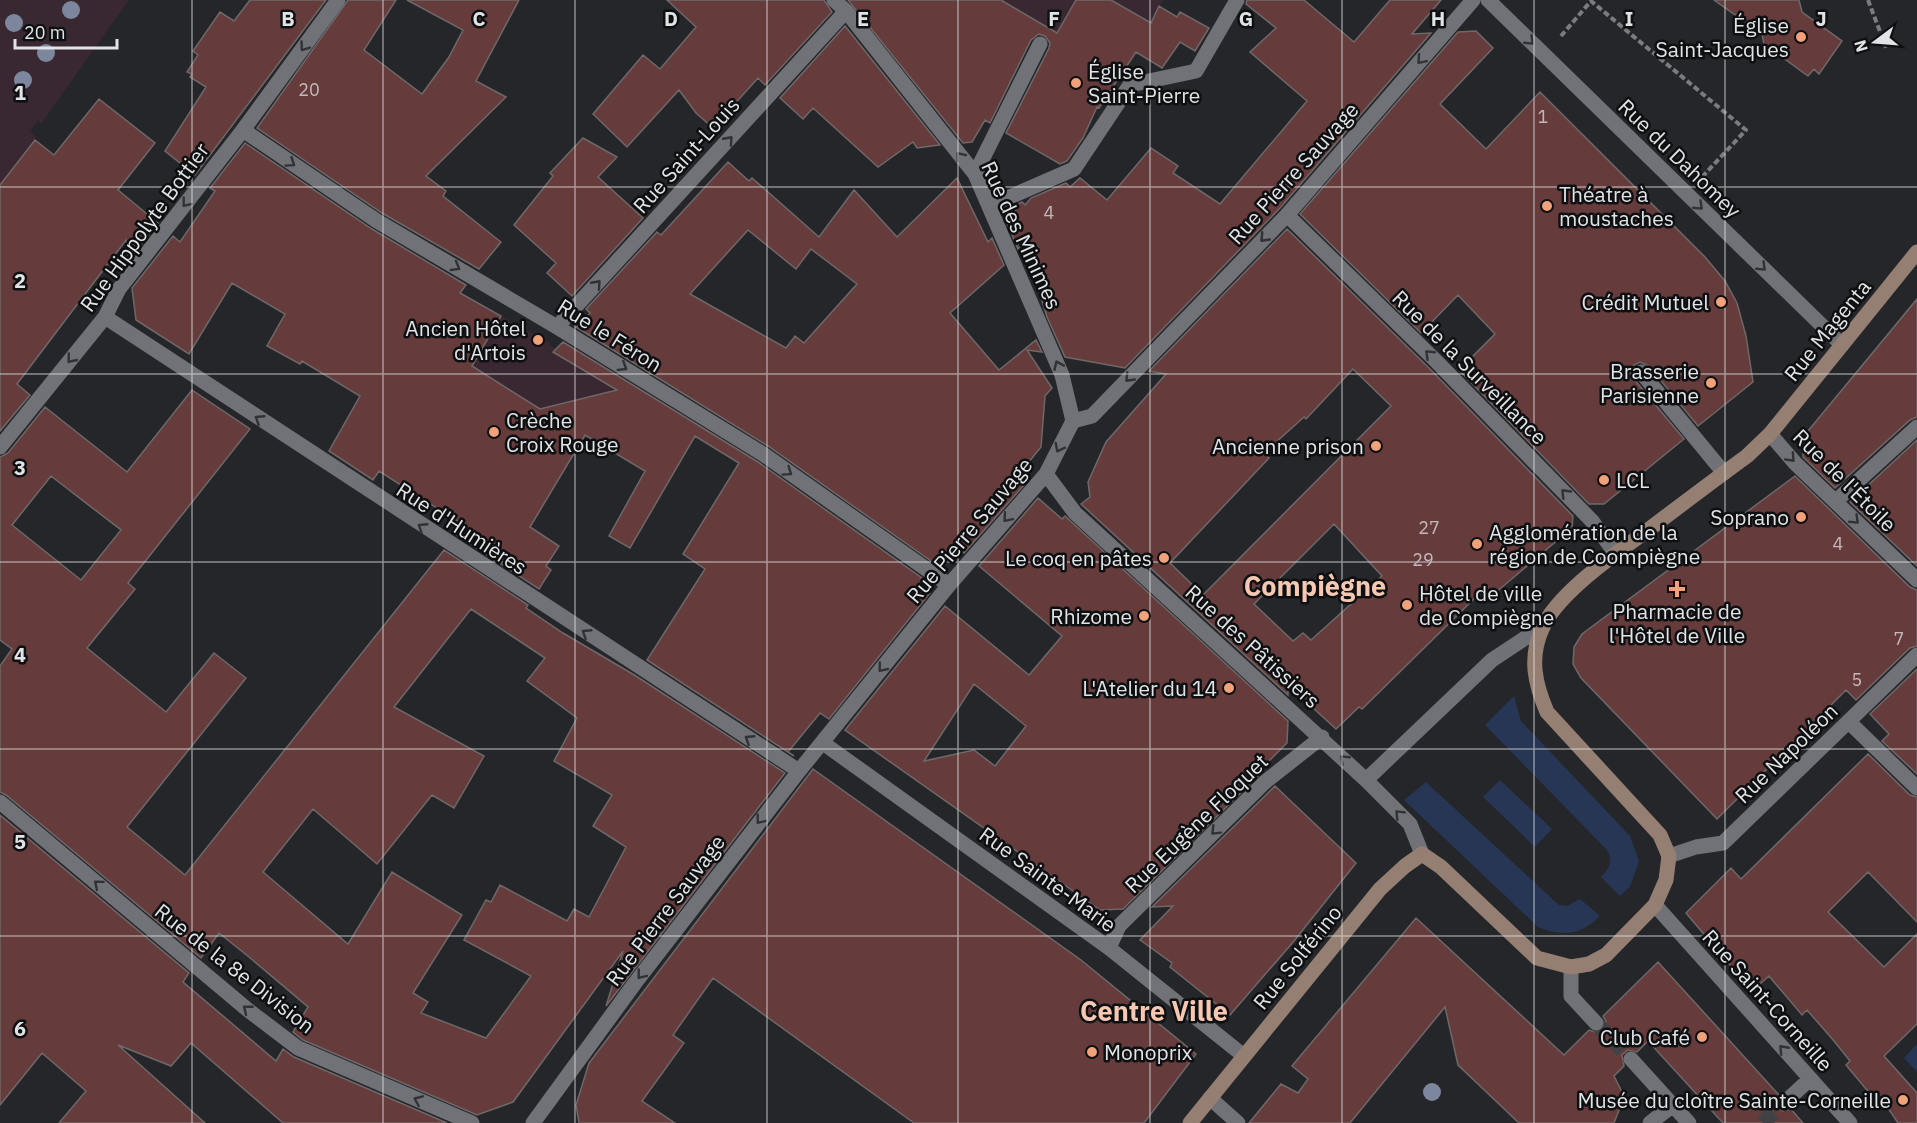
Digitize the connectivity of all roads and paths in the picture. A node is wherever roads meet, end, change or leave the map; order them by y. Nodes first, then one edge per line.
1 (338, 0) edge
2 (834, 0) edge
3 (1237, 0) edge
4 (1473, 0) edge
5 (1488, 0) edge
6 (1868, 0) edge
7 (846, 11) junction
8 (1040, 44) dead end
9 (1887, 50) dead end
10 (1545, 55) junction
11 (243, 130) junction
12 (975, 174) junction
13 (1686, 194) junction
14 (988, 206) junction
15 (1287, 215) junction
16 (1917, 252) edge
17 (105, 317) junction
18 (557, 327) junction
19 (1842, 345) junction
20 (1641, 372) dead end
21 (1073, 421) junction
22 (1917, 428) edge
23 (1770, 434) junction
24 (0, 447) edge
25 (1724, 473) junction
26 (1046, 474) junction
27 (1836, 501) junction
28 (1616, 554) junction
29 (1917, 580) edge
30 (949, 585) junction
31 (1542, 627) junction
32 (1917, 655) edge
33 (1849, 722) junction
34 (1322, 737) junction
35 (823, 743) junction
36 (798, 771) junction
37 (1366, 780) junction
38 (1917, 788) edge
39 (0, 802) edge
40 (1422, 854) junction
41 (1669, 856) junction
42 (1655, 905) junction
43 (1108, 948) junction
44 (1571, 967) junction
45 (1596, 1023) tunnel mouth
46 (1244, 1056) junction
47 (1631, 1059) tunnel mouth
48 (1810, 1079) junction
49 (1210, 1098) junction
50 (1785, 1102) tunnel mouth
51 (1672, 1106) junction
52 (536, 1122) edge
53 (472, 1123) edge
54 (1190, 1123) edge
55 (1238, 1123) edge
56 (1650, 1123) edge
57 (1689, 1123) edge
58 (1850, 1123) edge

1 -> 11 street, Rue Hippolyte Bottier
2 - 7 street, Rue des Minimes
3 - 14 street
4 -> 15 street, Rue Pierre Sauvage
5 -> 10 street, Rue du Dahomey
6 - 9 path
12 -> 7 street, Rue des Minimes
18 -> 7 street, Rue Saint-Louis
8 - 12 street
10 - 13 street, Rue du Dahomey
10 - 13 path
11 -> 17 street, Rue Hippolyte Bottier
11 -> 18 street, Rue le Féron
12 - 14 street, Rue des Minimes
13 -> 19 street, Rue du Dahomey
21 -> 14 street, Rue des Minimes
15 -> 21 street, Rue Pierre Sauvage
28 -> 15 street, Rue de la Surveillance
16 - 19 main road, Rue Magenta
17 -> 24 street, Rue Hippolyte Bottier
36 -> 17 street, Rue d'Humières
18 -> 30 street, Rue le Féron
19 - 23 main road, Rue Magenta
20 - 25 street
21 -> 26 street, Rue Pierre Sauvage
22 - 27 street
23 - 25 main road, Rue Magenta
23 -> 27 street, Rue de l'Étoile
25 - 28 main road, Rue Magenta
26 -> 30 street, Rue Pierre Sauvage
26 - 34 street, Rue des Pâtissiers
27 -> 29 street, Rue de l'Étoile
28 - 31 main road, Rue Magenta
30 -> 35 street, Rue Pierre Sauvage
31 - 37 street
31 - 41 main road
32 - 33 street, Rue Napoléon
33 - 38 street
33 - 41 street, Rue Napoléon
37 -> 34 street, Rue des Pâtissiers
34 -> 43 street, Rue Eugène Floquet
35 - 36 street, Rue Pierre Sauvage
35 - 43 street, Rue Sainte-Marie
36 -> 52 street, Rue Pierre Sauvage
40 -> 37 street, Rue des Pâtissiers
53 -> 39 street, Rue de la 8e Division
40 - 44 main road
40 - 46 main road, Rue Solférino
41 - 42 main road
42 - 44 main road
48 -> 42 street, Rue Saint-Corneille
43 - 46 street, Rue Sainte-Marie
44 - 45 street
46 - 49 main road, Rue Solférino
47 - 51 street
48 - 50 street
48 - 58 street, Rue Saint-Corneille
49 - 54 main road, Rue Solférino
49 - 55 street
51 - 56 street
51 - 57 street

